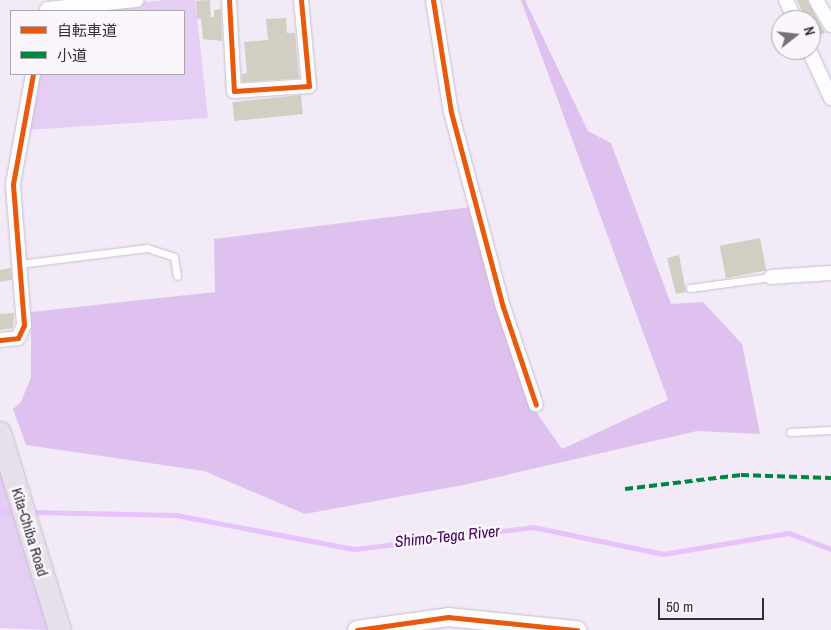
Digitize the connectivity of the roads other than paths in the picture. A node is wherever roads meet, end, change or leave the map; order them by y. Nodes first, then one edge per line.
1 (137, 0) edge
2 (229, 0) edge
3 (301, 0) edge
4 (433, 0) edge
5 (816, 0) edge
6 (47, 7) edge
7 (831, 25) edge
8 (814, 60) edge
9 (33, 75) edge
10 (831, 98) edge
11 (19, 264) junction
12 (831, 273) edge
13 (178, 276) dead end
14 (771, 277) joint
15 (690, 288) dead end
16 (0, 340) edge
17 (536, 406) dead end
18 (831, 430) edge
19 (790, 432) dead end
20 (0, 433) edge
21 (493, 624) edge
22 (59, 629) edge
23 (358, 630) edge
24 (577, 630) edge

1 - 6 street
2 - 3 street
4 - 17 street
5 - 7 street
8 - 10 street
9 - 11 street
11 - 13 lane
11 - 16 street
12 - 14 street
14 - 15 lane
18 - 19 lane
20 - 22 highway, Kita-Chiba Road
21 - 23 street
21 - 24 street

